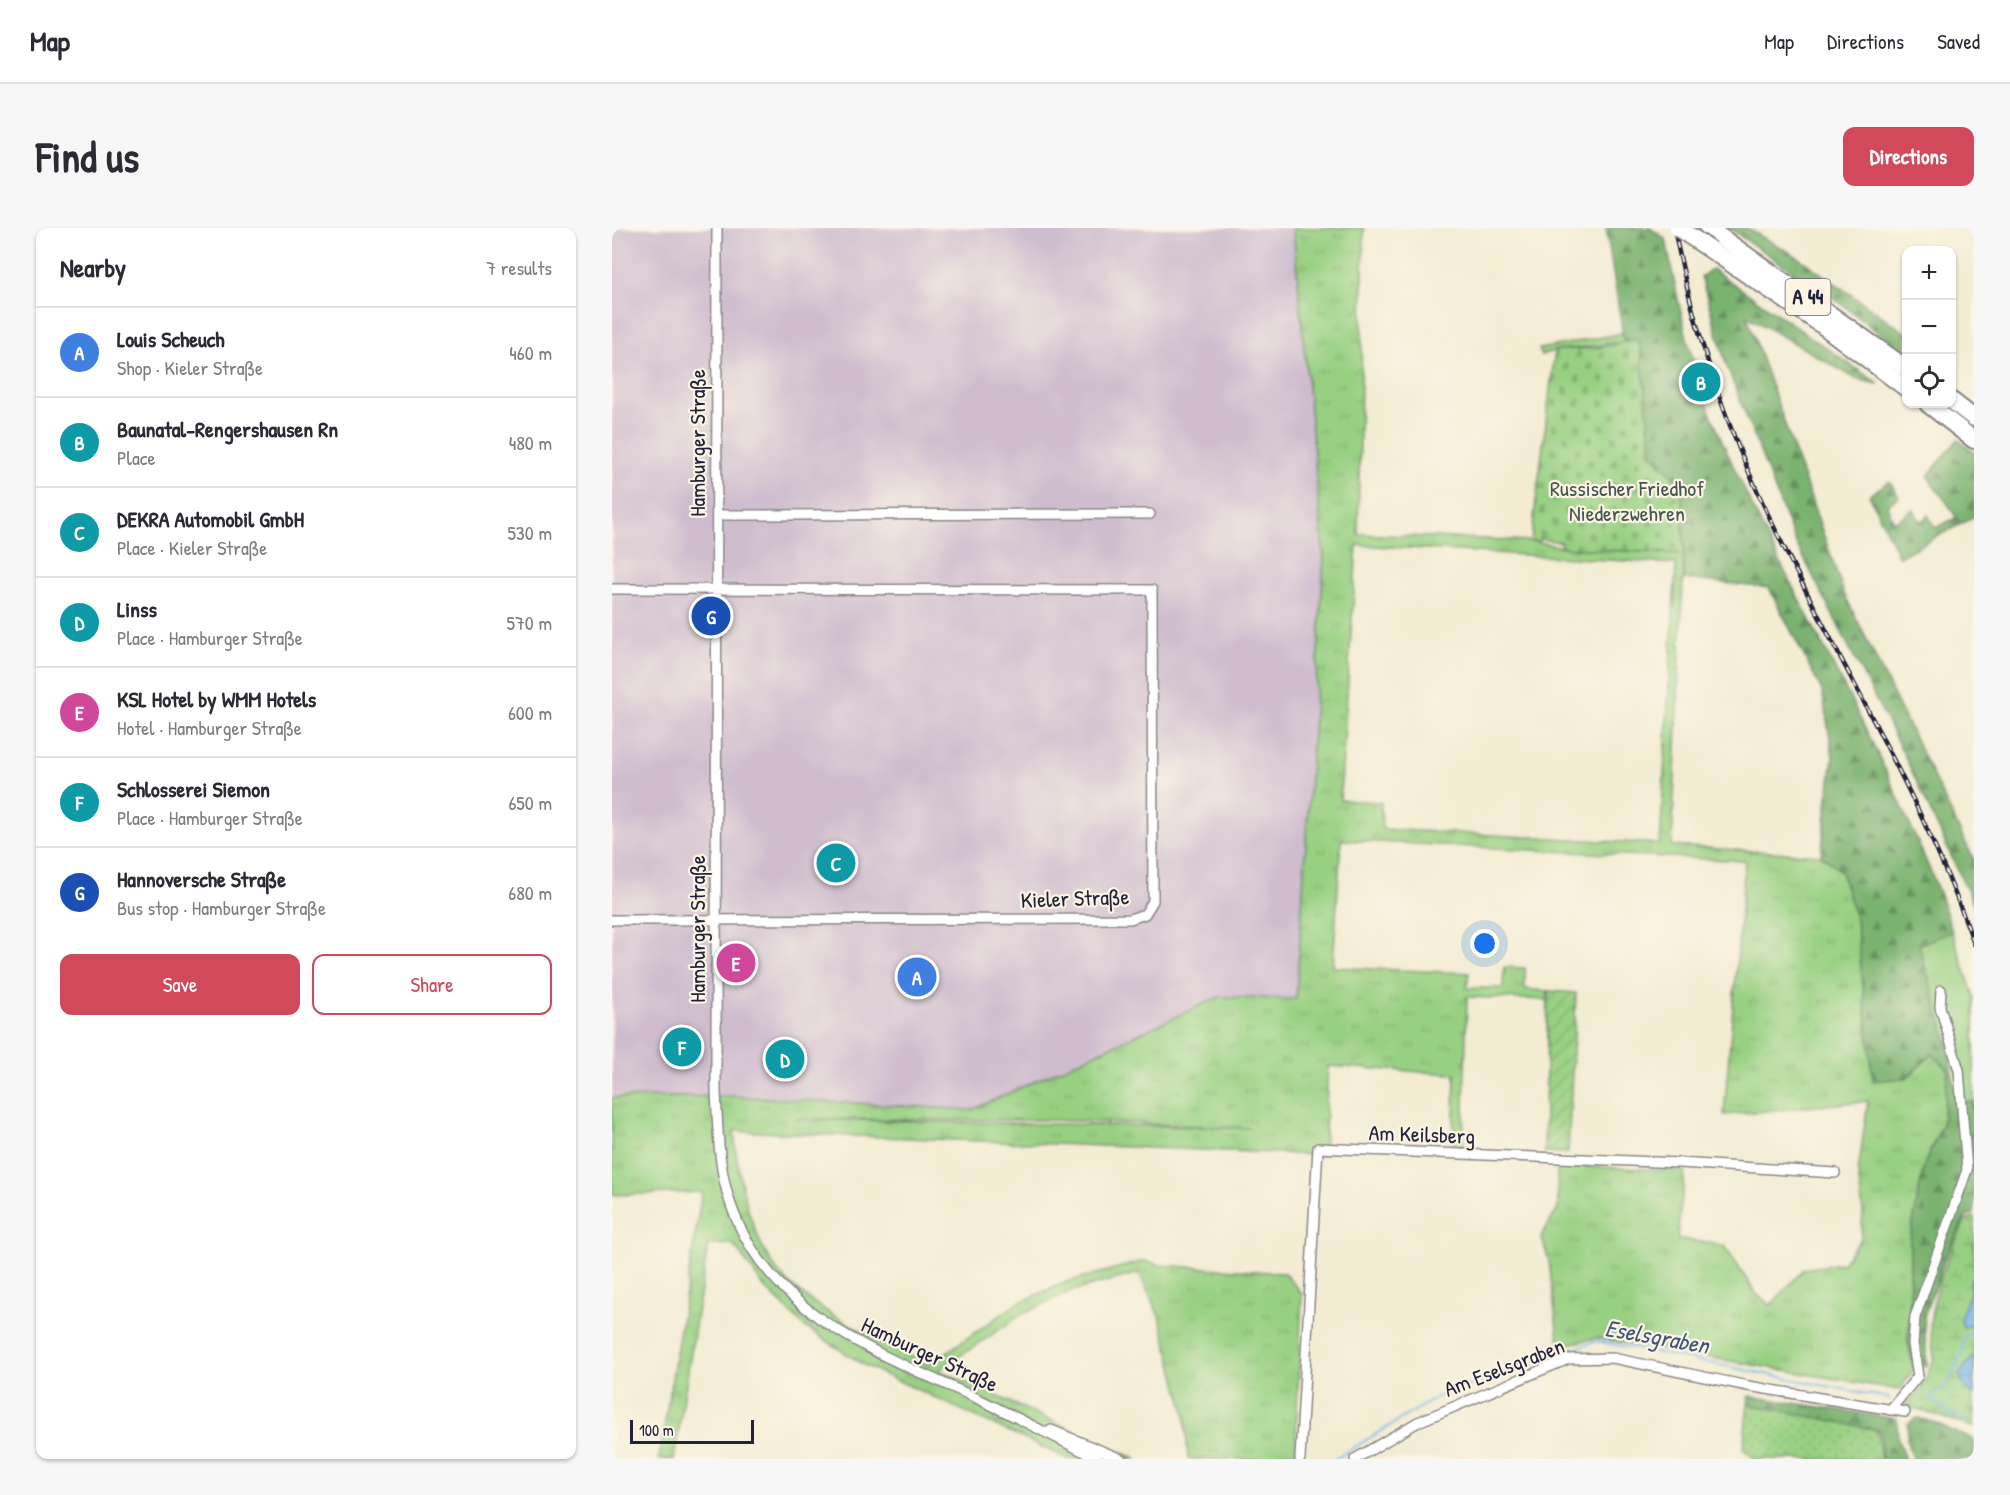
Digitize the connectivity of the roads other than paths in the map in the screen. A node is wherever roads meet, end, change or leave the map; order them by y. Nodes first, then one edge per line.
1 (717, 228) edge
2 (1678, 228) edge
3 (1708, 228) edge
4 (1902, 365) edge
5 (1902, 385) edge
6 (1956, 404) edge
7 (1933, 408) edge
8 (1974, 418) edge
9 (1974, 440) edge
10 (1150, 514) dead end
11 (717, 516) junction
12 (612, 589) edge
13 (717, 589) junction
14 (612, 920) edge
15 (716, 920) junction
16 (1941, 990) dead end
17 (1835, 1173) dead end
18 (1890, 1410) junction
19 (1905, 1412) dead end
20 (1029, 1422) junction
21 (1098, 1459) edge
22 (1120, 1459) edge
23 (1300, 1459) edge
24 (1355, 1459) edge

1 - 11 street, Hamburger Straße
2 - 5 highway, A 44, bridge
3 - 4 highway, A 44
6 - 8 highway
7 - 9 highway
10 - 11 street
11 - 13 street, Hamburger Straße
12 - 13 street
13 - 15 street, Hamburger Straße
13 - 15 street, Kieler Straße
14 - 15 street, Kieler Straße
15 - 20 street, Hamburger Straße
16 - 18 street
17 - 23 street, Am Keilsberg
18 - 19 street, Am Eselsgraben
18 - 24 street, Am Eselsgraben
20 - 21 street, Hamburger Straße
20 - 22 street

